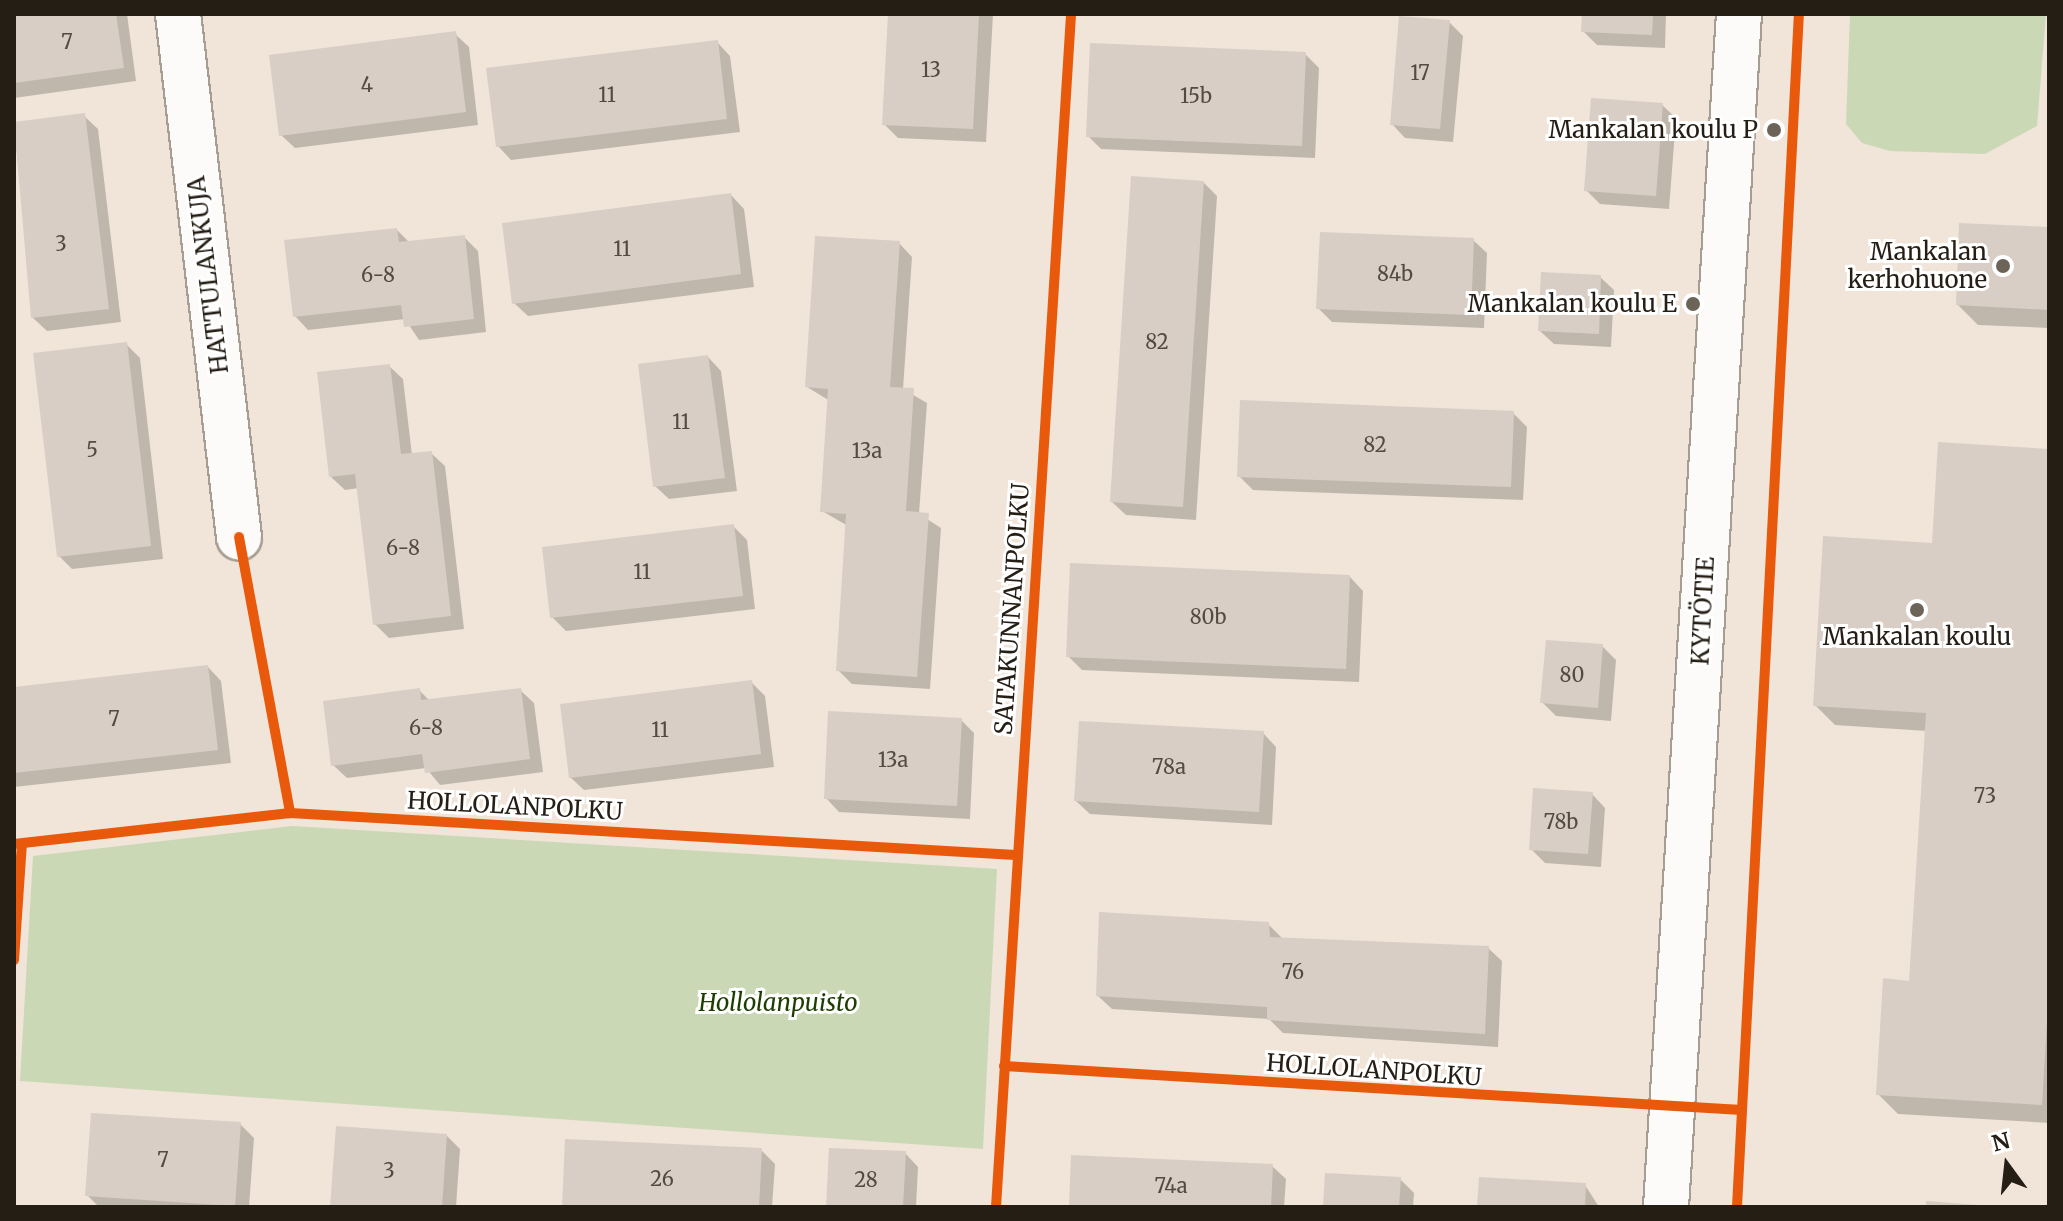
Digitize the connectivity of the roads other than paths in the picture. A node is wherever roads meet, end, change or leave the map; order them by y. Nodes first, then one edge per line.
1 (178, 14) edge
2 (1739, 14) edge
3 (239, 537) dead end
4 (1666, 1207) edge

1 - 3 street, HATTULANKUJA
2 - 4 street, KYTÖTIE

